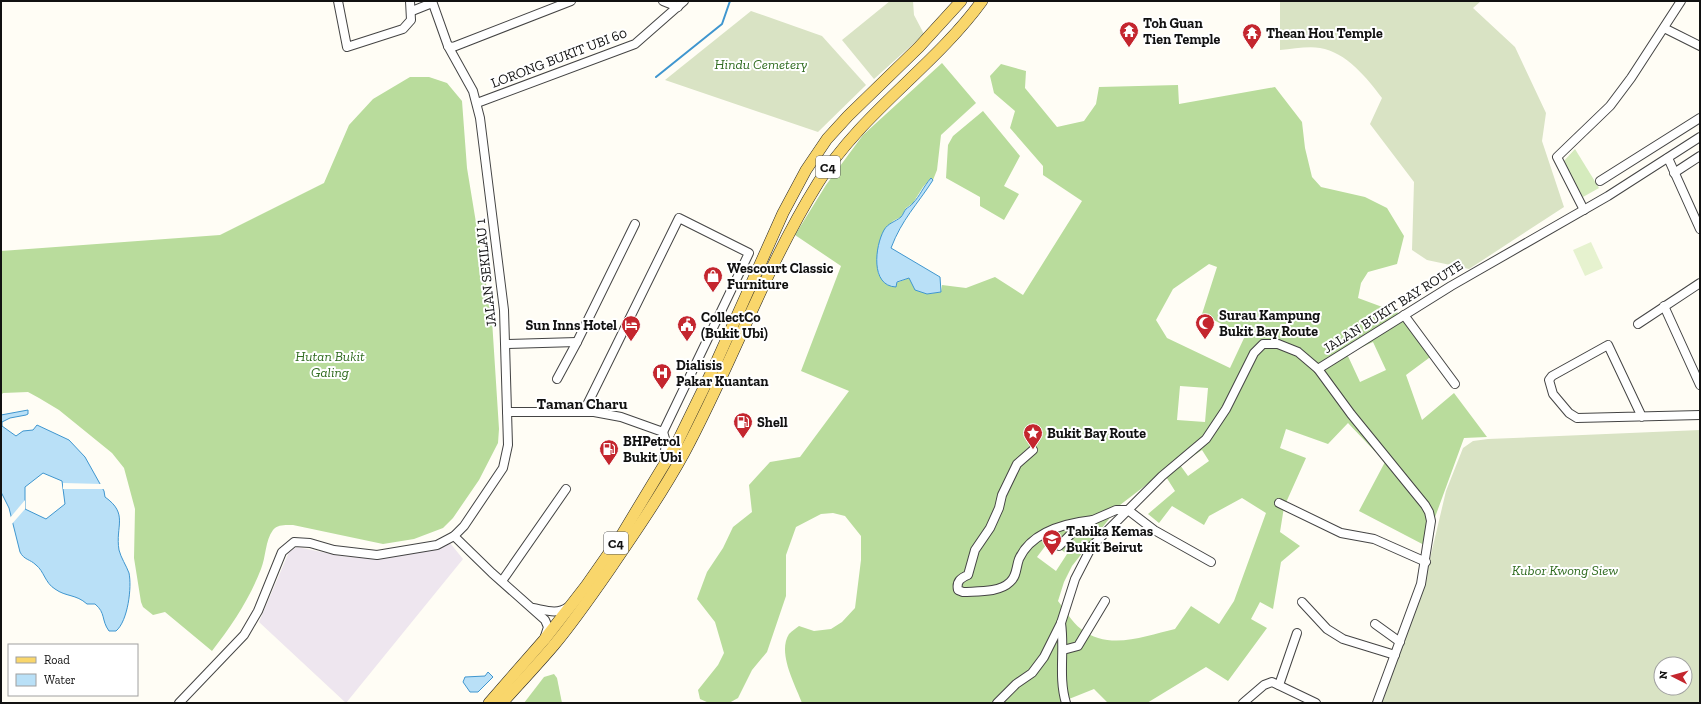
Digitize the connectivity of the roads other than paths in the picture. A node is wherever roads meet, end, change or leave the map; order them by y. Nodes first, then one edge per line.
1 (338, 1) edge
2 (410, 1) edge
3 (571, 1) edge
4 (663, 1) edge
5 (961, 1) edge
6 (982, 1) edge
7 (1681, 1) edge
8 (432, 2) edge
9 (681, 4) edge
10 (412, 11) junction
11 (1664, 28) junction
12 (448, 46) junction
13 (1700, 46) edge
14 (477, 103) junction
15 (1700, 118) edge
16 (1700, 137) edge
17 (1700, 156) edge
18 (1668, 158) junction
19 (1674, 173) junction
20 (1600, 181) dead end
21 (1584, 210) junction
22 (634, 224) dead end
23 (1700, 228) edge
24 (1700, 283) edge
25 (1664, 306) junction
26 (1404, 315) junction
27 (1638, 324) dead end
28 (577, 342) junction
29 (506, 344) junction
30 (1318, 369) junction
31 (557, 379) dead end
32 (1455, 384) dead end
33 (1700, 385) edge
34 (584, 411) junction
35 (508, 412) junction
36 (1700, 415) edge
37 (1642, 417) junction
38 (662, 432) junction
39 (1033, 450) dead end
40 (661, 469) junction
41 (566, 489) dead end
42 (1279, 503) dead end
43 (1128, 510) junction
44 (1092, 520) junction
45 (454, 536) junction
46 (1059, 546) dead end
47 (1211, 562) dead end
48 (1426, 562) junction
49 (502, 581) junction
50 (1105, 601) dead end
51 (574, 602) junction
52 (1302, 602) dead end
53 (532, 607) junction
54 (1061, 623) junction
55 (1375, 624) dead end
56 (1297, 633) dead end
57 (544, 640) junction
58 (1400, 642) junction
59 (1063, 650) junction
60 (1394, 655) junction
61 (1278, 685) junction
62 (179, 703) edge
63 (489, 703) edge
64 (502, 703) edge
65 (997, 703) edge
66 (1066, 703) edge
67 (1243, 703) edge
68 (1316, 703) edge
69 (1377, 703) edge

1 - 10 street
2 - 10 street
3 - 12 street
4 - 9 street
5 - 40 main road, C4
6 - 64 main road, C4
7 - 11 street
8 - 10 street
8 - 12 street, JALAN SEKILAU 1
9 - 14 street, LORONG BUKIT UBI 60
11 - 13 street
11 - 21 street
12 - 14 street, JALAN SEKILAU 1
14 - 29 street, JALAN SEKILAU 1
15 - 20 street
16 - 18 street, JALAN BUKIT BAY ROUTE
17 - 19 street
18 - 19 street
18 - 21 street, JALAN BUKIT BAY ROUTE
19 - 23 street
21 - 26 street, JALAN BUKIT BAY ROUTE
22 - 28 street
24 - 25 street
25 - 27 street
25 - 33 street
26 - 30 street, JALAN BUKIT BAY ROUTE
26 - 32 street
28 - 29 street
28 - 31 street
29 - 35 street, JALAN SEKILAU 1
30 - 43 street, JALAN BUKIT BAY ROUTE
30 - 48 street
34 - 35 street
34 - 38 street
34 - 38 street
35 - 45 street, JALAN SEKILAU 1
36 - 37 street
37 - 37 street
38 - 40 street
39 - 44 street
40 - 51 main road, C4
41 - 49 street
42 - 48 street
43 - 44 street
43 - 47 street
43 - 54 street, JALAN BUKIT BAY ROUTE
44 - 46 street
45 - 49 street
45 - 62 street
48 - 58 street
49 - 53 street
50 - 59 street
51 - 53 street
51 - 57 main road, C4
52 - 60 street
53 - 57 street
54 - 59 street
54 - 65 street, JALAN BUKIT BAY ROUTE
55 - 58 street
56 - 61 street
57 - 63 main road, C4
58 - 60 street
59 - 66 street
60 - 69 street
61 - 67 street
61 - 68 street

